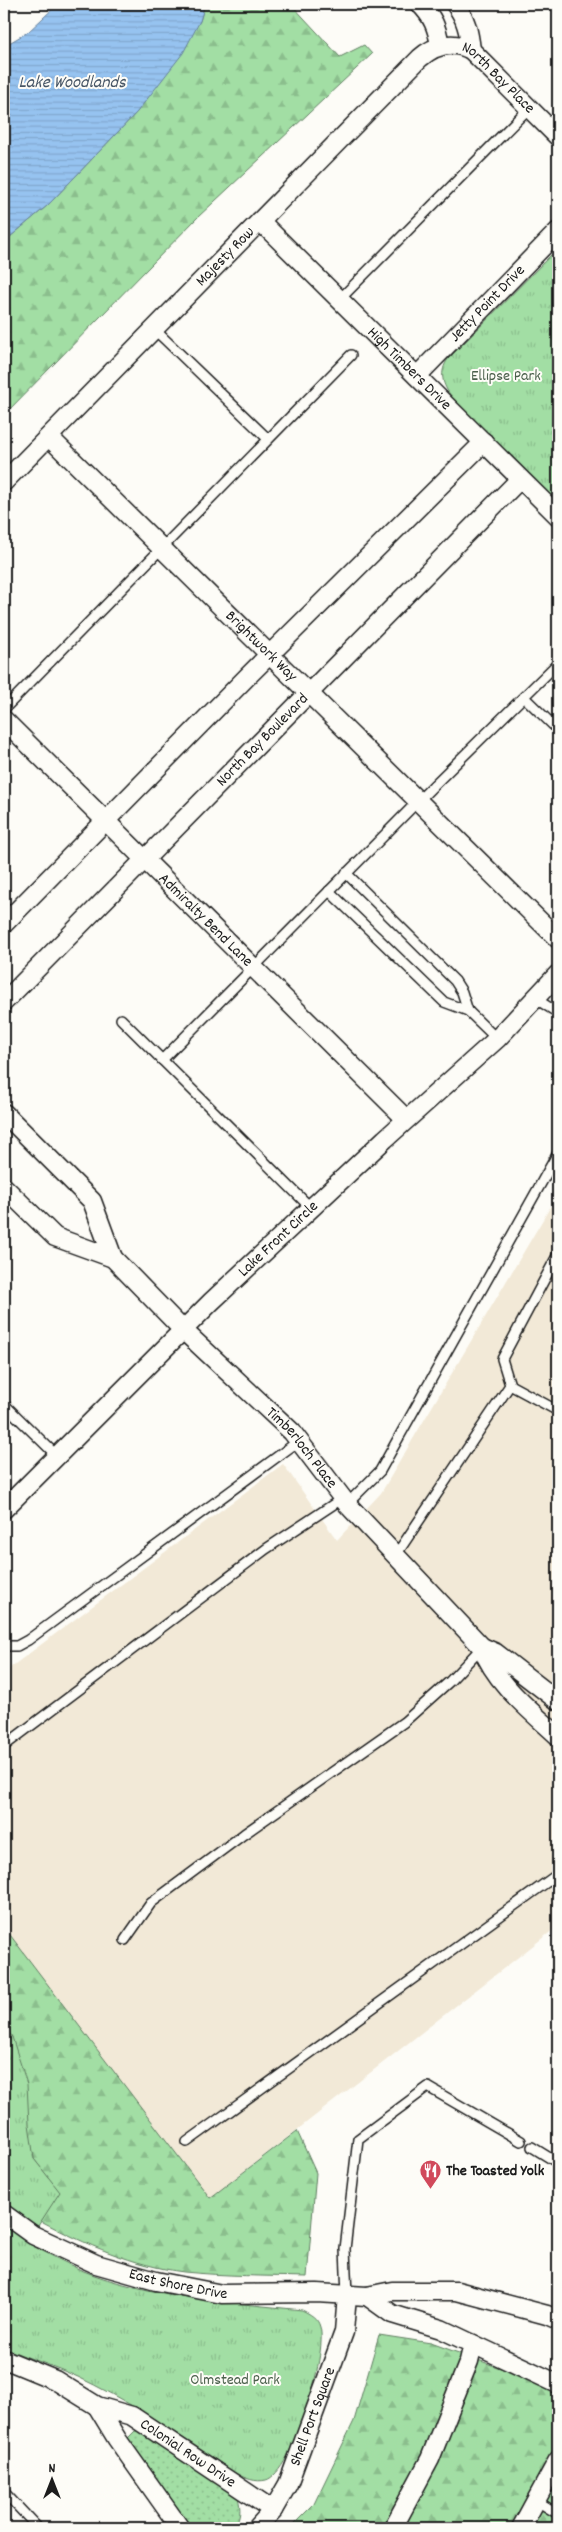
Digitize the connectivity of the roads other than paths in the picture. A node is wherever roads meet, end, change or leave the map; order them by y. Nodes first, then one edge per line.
1 (420, 4) edge
2 (455, 4) edge
3 (447, 45) junction
4 (471, 50) junction
5 (529, 108) junction
6 (558, 137) edge
7 (260, 221) junction
8 (558, 231) edge
9 (339, 300) junction
10 (153, 328) junction
11 (351, 356) dead end
12 (417, 376) junction
13 (49, 437) junction
14 (268, 439) junction
15 (484, 442) junction
16 (520, 479) junction
17 (4, 482) edge
18 (558, 516) edge
19 (161, 549) junction
20 (269, 655) junction
21 (558, 663) edge
22 (308, 693) junction
23 (524, 697) junction
24 (4, 709) edge
25 (4, 720) edge
26 (558, 730) edge
27 (417, 802) junction
28 (105, 820) junction
29 (144, 859) junction
30 (346, 873) junction
31 (329, 891) junction
32 (4, 924) edge
33 (558, 939) edge
34 (253, 967) junction
35 (558, 974) edge
36 (536, 1000) junction
37 (4, 1002) edge
38 (468, 1011) junction
39 (558, 1013) edge
40 (121, 1019) dead end
41 (498, 1039) junction
42 (162, 1060) junction
43 (4, 1113) edge
44 (406, 1119) junction
45 (558, 1153) edge
46 (4, 1187) edge
47 (311, 1208) junction
48 (558, 1254) edge
49 (113, 1258) junction
50 (183, 1330) junction
51 (510, 1385) junction
52 (4, 1404) edge
53 (558, 1411) edge
54 (300, 1440) junction
55 (57, 1456) junction
56 (345, 1501) junction
57 (4, 1509) edge
58 (396, 1555) junction
59 (4, 1646) edge
60 (482, 1647) junction
61 (558, 1701) edge
62 (558, 1736) edge
63 (4, 1746) edge
64 (558, 1874) edge
65 (125, 1940) dead end
66 (521, 2141) dead end
67 (188, 2142) dead end
68 (532, 2147) dead end
69 (558, 2163) edge
70 (4, 2214) edge
71 (347, 2295) junction
72 (367, 2296) junction
73 (558, 2320) edge
74 (473, 2344) junction
75 (4, 2359) edge
76 (558, 2384) edge
77 (97, 2406) junction
78 (558, 2460) edge
79 (4, 2492) edge
80 (536, 2501) junction
81 (273, 2510) junction
82 (558, 2514) edge
83 (38, 2528) edge
84 (180, 2528) edge
85 (257, 2528) edge
86 (392, 2528) edge
87 (521, 2528) edge

1 - 3 street
2 - 4 street
3 - 4 street, North Bay Place
3 - 7 street, Majesty Row
4 - 5 street, North Bay Place
5 - 6 street, North Bay Place
5 - 9 lane
7 - 9 street, High Timbers Drive
7 - 10 street, Majesty Row
8 - 12 street, Jetty Point Drive
9 - 12 street, High Timbers Drive
10 - 13 street, Majesty Row
10 - 14 lane
11 - 14 lane
12 - 15 street, High Timbers Drive
13 - 17 street, Majesty Row
13 - 19 street, Brightwork Way
14 - 19 lane
15 - 16 street, High Timbers Drive
15 - 20 street
16 - 18 street, High Timbers Drive
16 - 22 street, North Bay Boulevard
19 - 20 street, Brightwork Way
19 - 24 lane
20 - 22 street, Brightwork Way
20 - 28 street
21 - 23 lane
22 - 27 street, Brightwork Way
22 - 29 street, North Bay Boulevard
23 - 26 lane
23 - 27 lane
25 - 28 street, Admiralty Bend Lane
27 - 30 lane
27 - 33 street, Brightwork Way
28 - 29 street, Admiralty Bend Lane
28 - 32 street
29 - 34 street, Admiralty Bend Lane
29 - 37 street, North Bay Boulevard
30 - 31 lane
30 - 38 lane
31 - 34 lane
31 - 38 lane
34 - 42 lane
34 - 44 street, Admiralty Bend Lane
35 - 36 street, Lake Front Circle
36 - 39 lane
36 - 41 street, Lake Front Circle
38 - 41 lane
40 - 42 lane
41 - 44 street, Lake Front Circle
42 - 47 lane
43 - 49 street, Timberloch Place
44 - 47 street, Lake Front Circle
45 - 56 lane
46 - 49 street, Timberloch Place
47 - 50 street, Lake Front Circle
48 - 51 lane
49 - 50 street, Timberloch Place
50 - 54 street, Timberloch Place
50 - 55 street, Lake Front Circle
51 - 53 lane
51 - 58 lane
52 - 55 lane
54 - 56 street, Timberloch Place
54 - 59 lane
55 - 57 street, Lake Front Circle
56 - 58 street, Timberloch Place
56 - 63 lane
58 - 60 street, Timberloch Place
60 - 61 street, Timberloch Place
60 - 62 street, Timberloch Place
60 - 65 lane
64 - 67 lane
66 - 71 lane
68 - 69 lane
70 - 71 street, East Shore Drive
71 - 72 street, East Shore Drive
71 - 81 street, Shell Port Square
72 - 73 street, East Shore Drive
72 - 74 street
74 - 76 street
74 - 86 street
75 - 77 street, Colonial Row Drive
77 - 81 street, Colonial Row Drive
77 - 84 street, Colonial Row Drive
78 - 80 street
79 - 83 lane
80 - 82 lane
80 - 87 street
81 - 85 street, Shell Port Square

